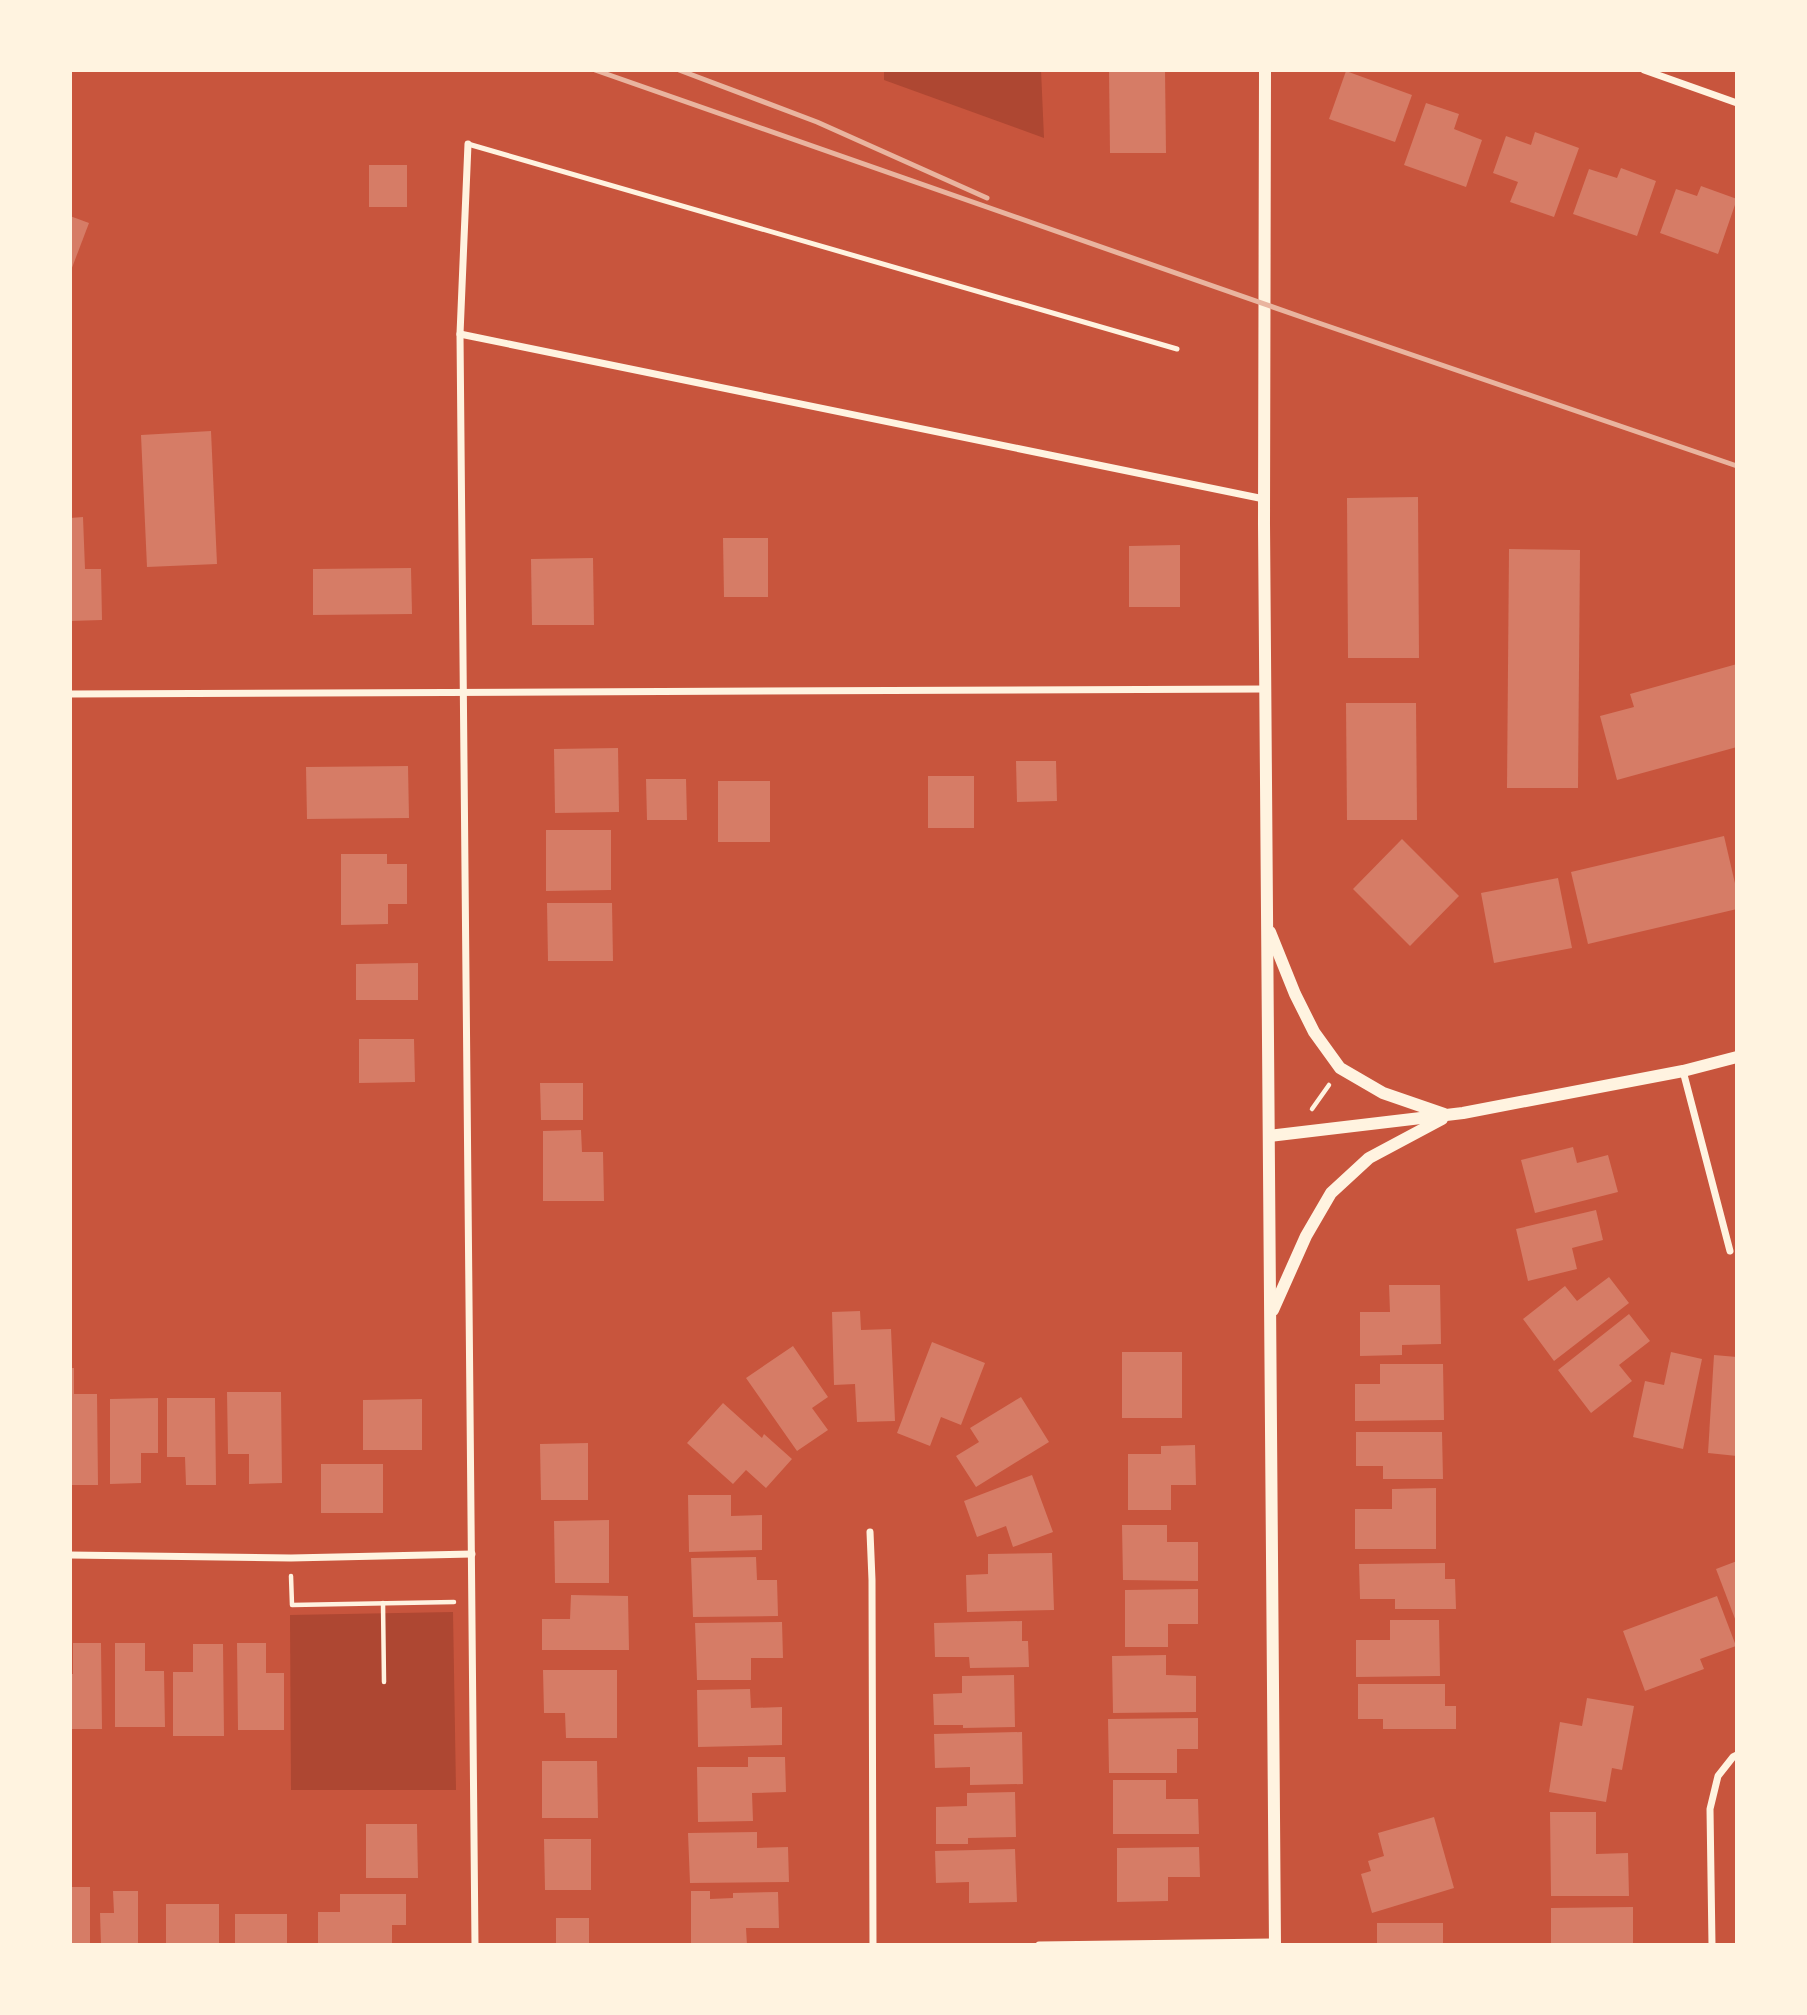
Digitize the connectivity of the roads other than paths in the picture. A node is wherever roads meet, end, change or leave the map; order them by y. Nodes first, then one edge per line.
1 (1265, 70) edge
2 (1644, 70) edge
3 (1737, 103) edge
4 (468, 144) joint
5 (460, 334) junction
6 (1177, 349) dead end
7 (1264, 499) junction
8 (1266, 689) junction
9 (464, 693) junction
10 (70, 694) edge
11 (1266, 923) junction
12 (1737, 1057) edge
13 (1683, 1071) junction
14 (1448, 1115) junction
15 (1269, 1136) junction
16 (1730, 1251) dead end
17 (1270, 1316) junction
18 (870, 1532) dead end
19 (472, 1554) junction
20 (70, 1555) edge
21 (1737, 1755) edge
22 (1275, 1943) edge
23 (475, 1945) edge
24 (873, 1945) edge
25 (1039, 1945) edge
26 (1712, 1945) edge

1 - 7 street
2 - 3 street
4 - 5 street
4 - 6 lane
5 - 7 street
5 - 9 street
7 - 8 street
8 - 9 street
8 - 11 street
9 - 10 street
9 - 19 street
11 - 14 street
11 - 15 street
12 - 13 street
13 - 14 street
13 - 16 street
14 - 15 street
14 - 17 street
15 - 17 street
17 - 22 street
18 - 24 street
19 - 20 street
19 - 23 street
21 - 26 street
22 - 25 street

